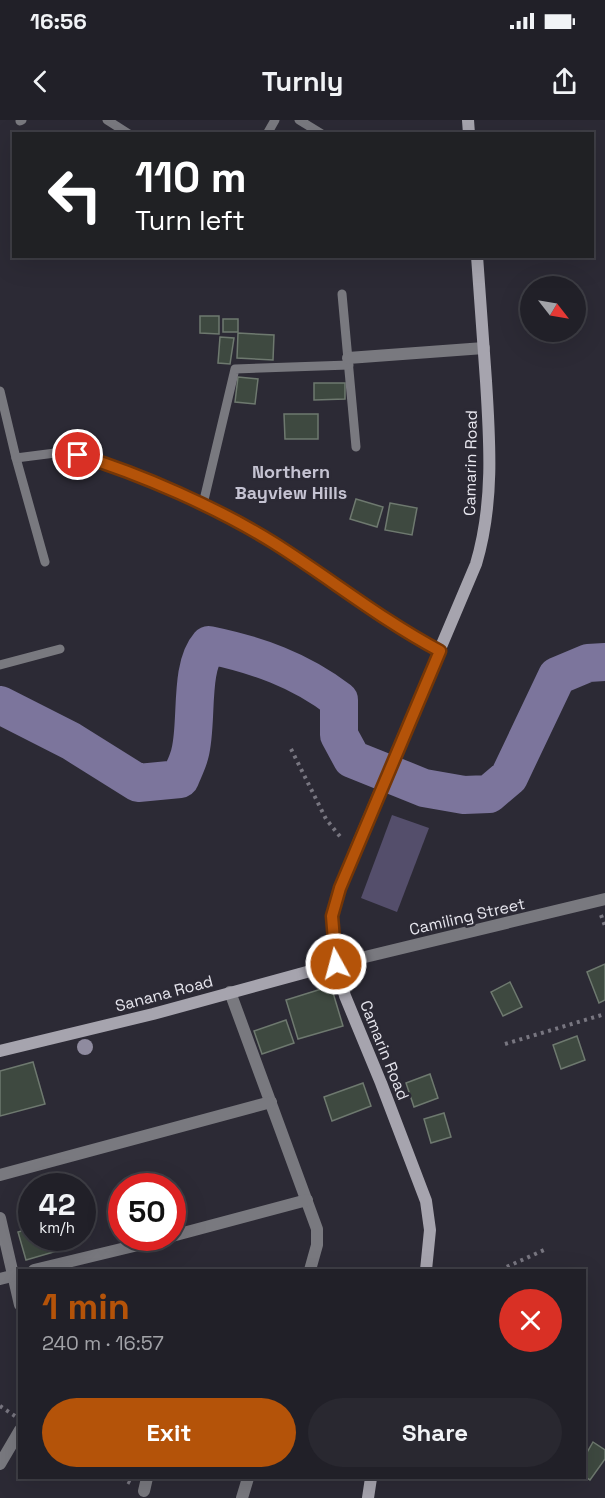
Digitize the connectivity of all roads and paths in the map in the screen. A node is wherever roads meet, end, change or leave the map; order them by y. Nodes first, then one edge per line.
1 (106, 120) edge
2 (299, 120) edge
3 (126, 132) edge
4 (319, 132) edge
5 (477, 258) edge
6 (342, 294) dead end
7 (484, 348) junction
8 (349, 362) junction
9 (0, 391) edge
10 (356, 447) dead end
11 (16, 458) junction
12 (203, 504) junction
13 (45, 562) dead end
14 (60, 649) dead end
15 (440, 651) junction
16 (0, 665) edge
17 (291, 749) dead end
18 (355, 850) junction
19 (605, 899) edge
20 (336, 964) junction
21 (230, 992) junction
22 (605, 1014) edge
23 (505, 1044) dead end
24 (0, 1051) edge
25 (271, 1102) junction
26 (0, 1175) edge
27 (307, 1200) junction
28 (0, 1218) edge
29 (186, 1232) edge
30 (544, 1250) dead end
31 (113, 1251) edge
32 (37, 1269) edge
33 (310, 1269) edge
34 (426, 1269) edge
35 (502, 1269) edge
36 (16, 1275) edge
37 (0, 1279) edge
38 (18, 1290) edge
39 (0, 1406) edge
40 (18, 1418) edge
41 (18, 1433) edge
42 (0, 1464) edge
43 (147, 1479) edge
44 (248, 1479) edge
45 (371, 1479) edge
46 (144, 1491) dead end
47 (242, 1498) edge
48 (368, 1498) edge

1 - 3 lane
2 - 4 lane
5 - 7 main road, Camarin Road
6 - 8 lane
7 - 8 street
7 - 15 main road, Camarin Road
8 - 10 lane
8 - 12 lane
9 - 11 lane
11 - 12 lane
11 - 13 lane
12 - 15 lane
14 - 16 lane
15 - 18 main road, Camarin Road
17 - 18 path
18 - 20 main road, Camarin Road
19 - 20 street, Camiling Street
20 - 21 main road, Sanana Road
20 - 34 main road, Camarin Road
21 - 24 main road, Sanana Road
21 - 25 street
22 - 23 path
25 - 26 street
25 - 27 street
27 - 29 street
27 - 33 street
28 - 36 street
30 - 35 path
31 - 32 street
36 - 37 street
36 - 38 street
39 - 40 path
41 - 42 street
43 - 46 street
44 - 47 street
45 - 48 main road

